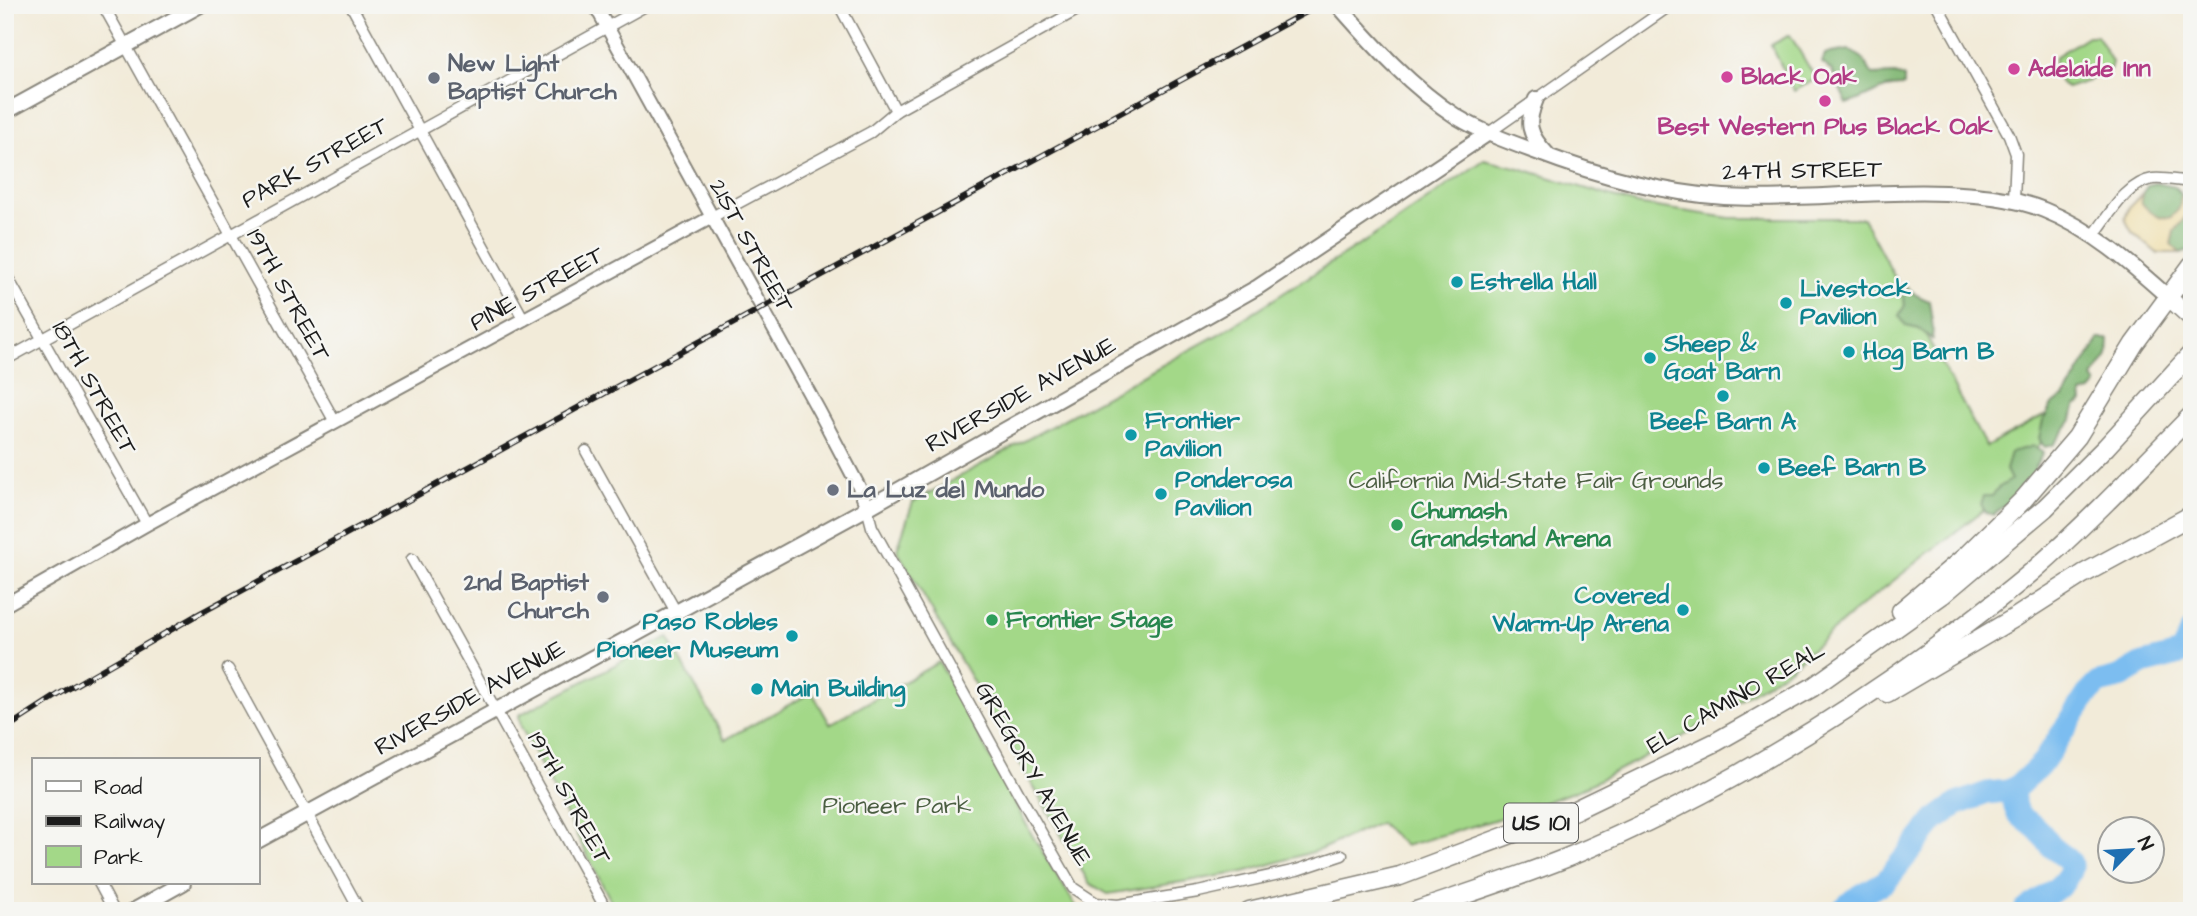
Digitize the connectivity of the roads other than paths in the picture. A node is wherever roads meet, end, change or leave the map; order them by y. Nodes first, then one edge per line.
1 (103, 5) edge
2 (200, 5) edge
3 (351, 5) edge
4 (595, 5) edge
5 (647, 5) edge
6 (839, 5) edge
7 (1338, 5) edge
8 (1671, 5) edge
9 (1937, 5) edge
10 (1086, 6) edge
11 (608, 28) junction
12 (126, 47) junction
13 (1536, 99) junction
14 (896, 111) junction
15 (5, 112) edge
16 (419, 129) junction
17 (1487, 134) junction
18 (1550, 157) junction
19 (2192, 182) edge
20 (2014, 200) junction
21 (712, 217) junction
22 (230, 235) junction
23 (2093, 236) junction
24 (2192, 265) edge
25 (5, 273) edge
26 (2168, 297) junction
27 (2192, 319) edge
28 (524, 320) junction
29 (43, 339) junction
30 (2192, 353) edge
31 (5, 360) edge
32 (2192, 415) edge
33 (335, 422) junction
34 (586, 452) dead end
35 (867, 508) junction
36 (2192, 515) edge
37 (148, 524) junction
38 (412, 559) dead end
39 (5, 605) edge
40 (676, 612) junction
41 (228, 669) dead end
42 (1813, 687) junction
43 (496, 709) junction
44 (1813, 732) junction
45 (306, 814) junction
46 (259, 840) edge
47 (1342, 855) dead end
48 (100, 884) edge
49 (181, 884) edge
50 (114, 911) edge
51 (133, 911) edge
52 (360, 911) edge
53 (607, 911) edge
54 (1249, 911) edge
55 (1416, 911) edge

1 - 12 street, 19TH STREET
2 - 12 main road
3 - 16 street
4 - 11 street, 21ST STREET
5 - 11 street, PARK STREET
6 - 14 street
7 - 17 main road, 24TH STREET
8 - 13 street, RIVERSIDE AVENUE
9 - 20 street
10 - 14 street, PINE STREET
11 - 16 street, PARK STREET
11 - 21 street, 21ST STREET
12 - 15 main road
12 - 22 street, 19TH STREET
13 - 17 street, RIVERSIDE AVENUE
13 - 18 main road
14 - 21 street, PINE STREET
16 - 22 street, PARK STREET
16 - 28 street
17 - 18 main road, 24TH STREET
17 - 35 main road, RIVERSIDE AVENUE
18 - 20 main road, 24TH STREET
19 - 23 street
20 - 23 main road, 24TH STREET
21 - 28 street, PINE STREET
21 - 35 street, 21ST STREET
22 - 29 street, PARK STREET
22 - 33 street, 19TH STREET
23 - 26 main road, 24TH STREET
24 - 26 highway
25 - 29 street, 18TH STREET
26 - 27 highway
26 - 42 highway
28 - 33 street, PINE STREET
29 - 31 street, PARK STREET
29 - 37 street, 18TH STREET
30 - 42 highway, EL CAMINO REAL / US 101
32 - 44 highway, US 101
33 - 37 street, PINE STREET
34 - 40 street
35 - 40 main road, RIVERSIDE AVENUE
35 - 47 street, GREGORY AVENUE
36 - 44 highway
37 - 39 street, PINE STREET
38 - 43 street, 19TH STREET
40 - 43 main road, RIVERSIDE AVENUE
41 - 45 street
42 - 54 highway, EL CAMINO REAL / US 101
43 - 45 main road, RIVERSIDE AVENUE
43 - 53 street, 19TH STREET
44 - 55 highway, US 101
45 - 46 main road, RIVERSIDE AVENUE
45 - 52 street
48 - 50 street
49 - 51 main road

